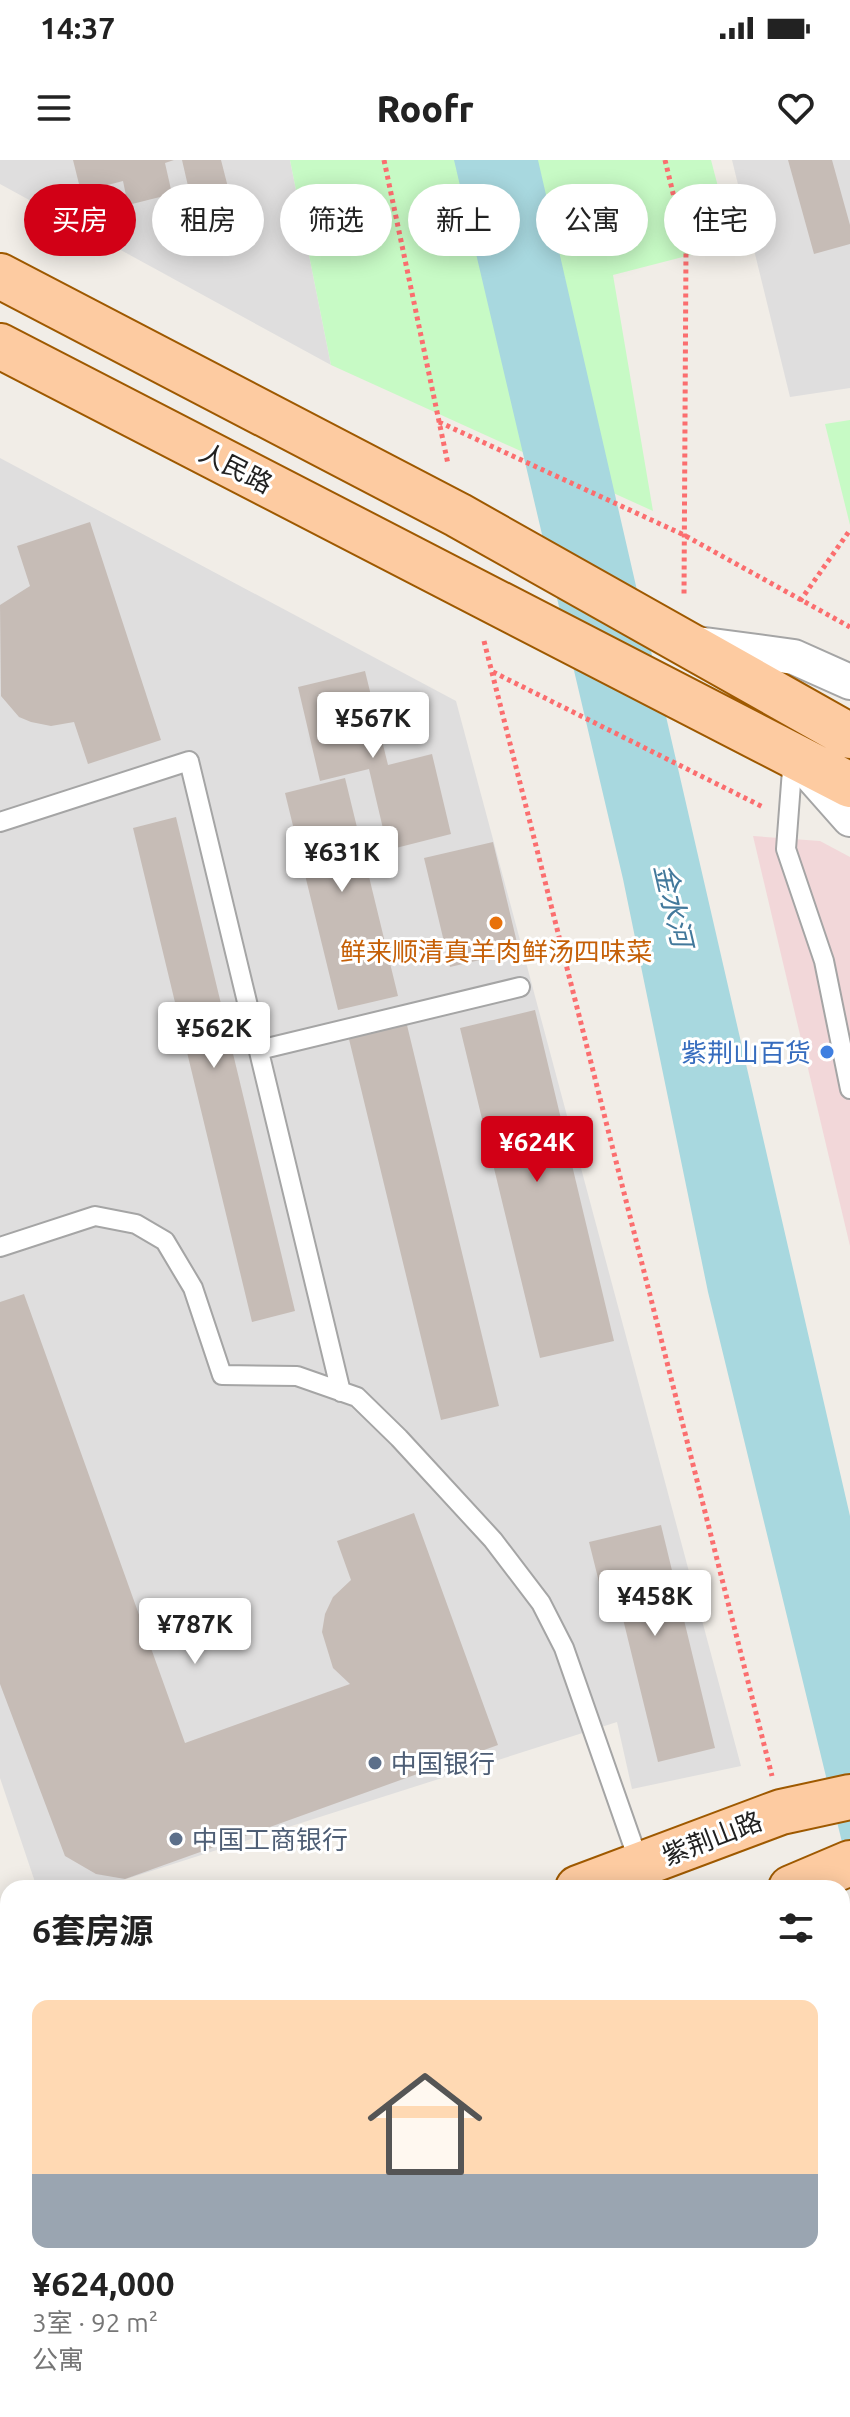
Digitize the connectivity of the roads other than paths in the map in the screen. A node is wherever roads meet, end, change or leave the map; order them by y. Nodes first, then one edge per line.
1 (0, 276) edge
2 (0, 346) edge
3 (683, 642) junction
4 (850, 682) edge
5 (850, 736) edge
6 (793, 754) junction
7 (850, 785) edge
8 (850, 819) edge
9 (0, 822) edge
10 (520, 987) dead end
11 (259, 1050) junction
12 (850, 1089) edge
13 (0, 1247) edge
14 (341, 1392) junction
15 (850, 1782) edge
16 (850, 1797) edge
17 (781, 1812) junction
18 (850, 1863) edge
19 (640, 1865) junction
20 (850, 1875) edge
21 (600, 1880) edge
22 (811, 1880) edge
23 (827, 1880) edge

1 - 3 main road
2 - 6 main road, 人民路
3 - 4 street
3 - 5 main road
6 - 7 main road, 人民路
6 - 8 street
6 - 12 lane
9 - 11 lane
10 - 11 lane
11 - 14 lane
13 - 14 lane
14 - 19 lane
15 - 17 main road
16 - 17 main road, 紫荆山路
17 - 19 main road, 紫荆山路
18 - 22 main road
19 - 21 main road, 紫荆山路
20 - 23 main road

